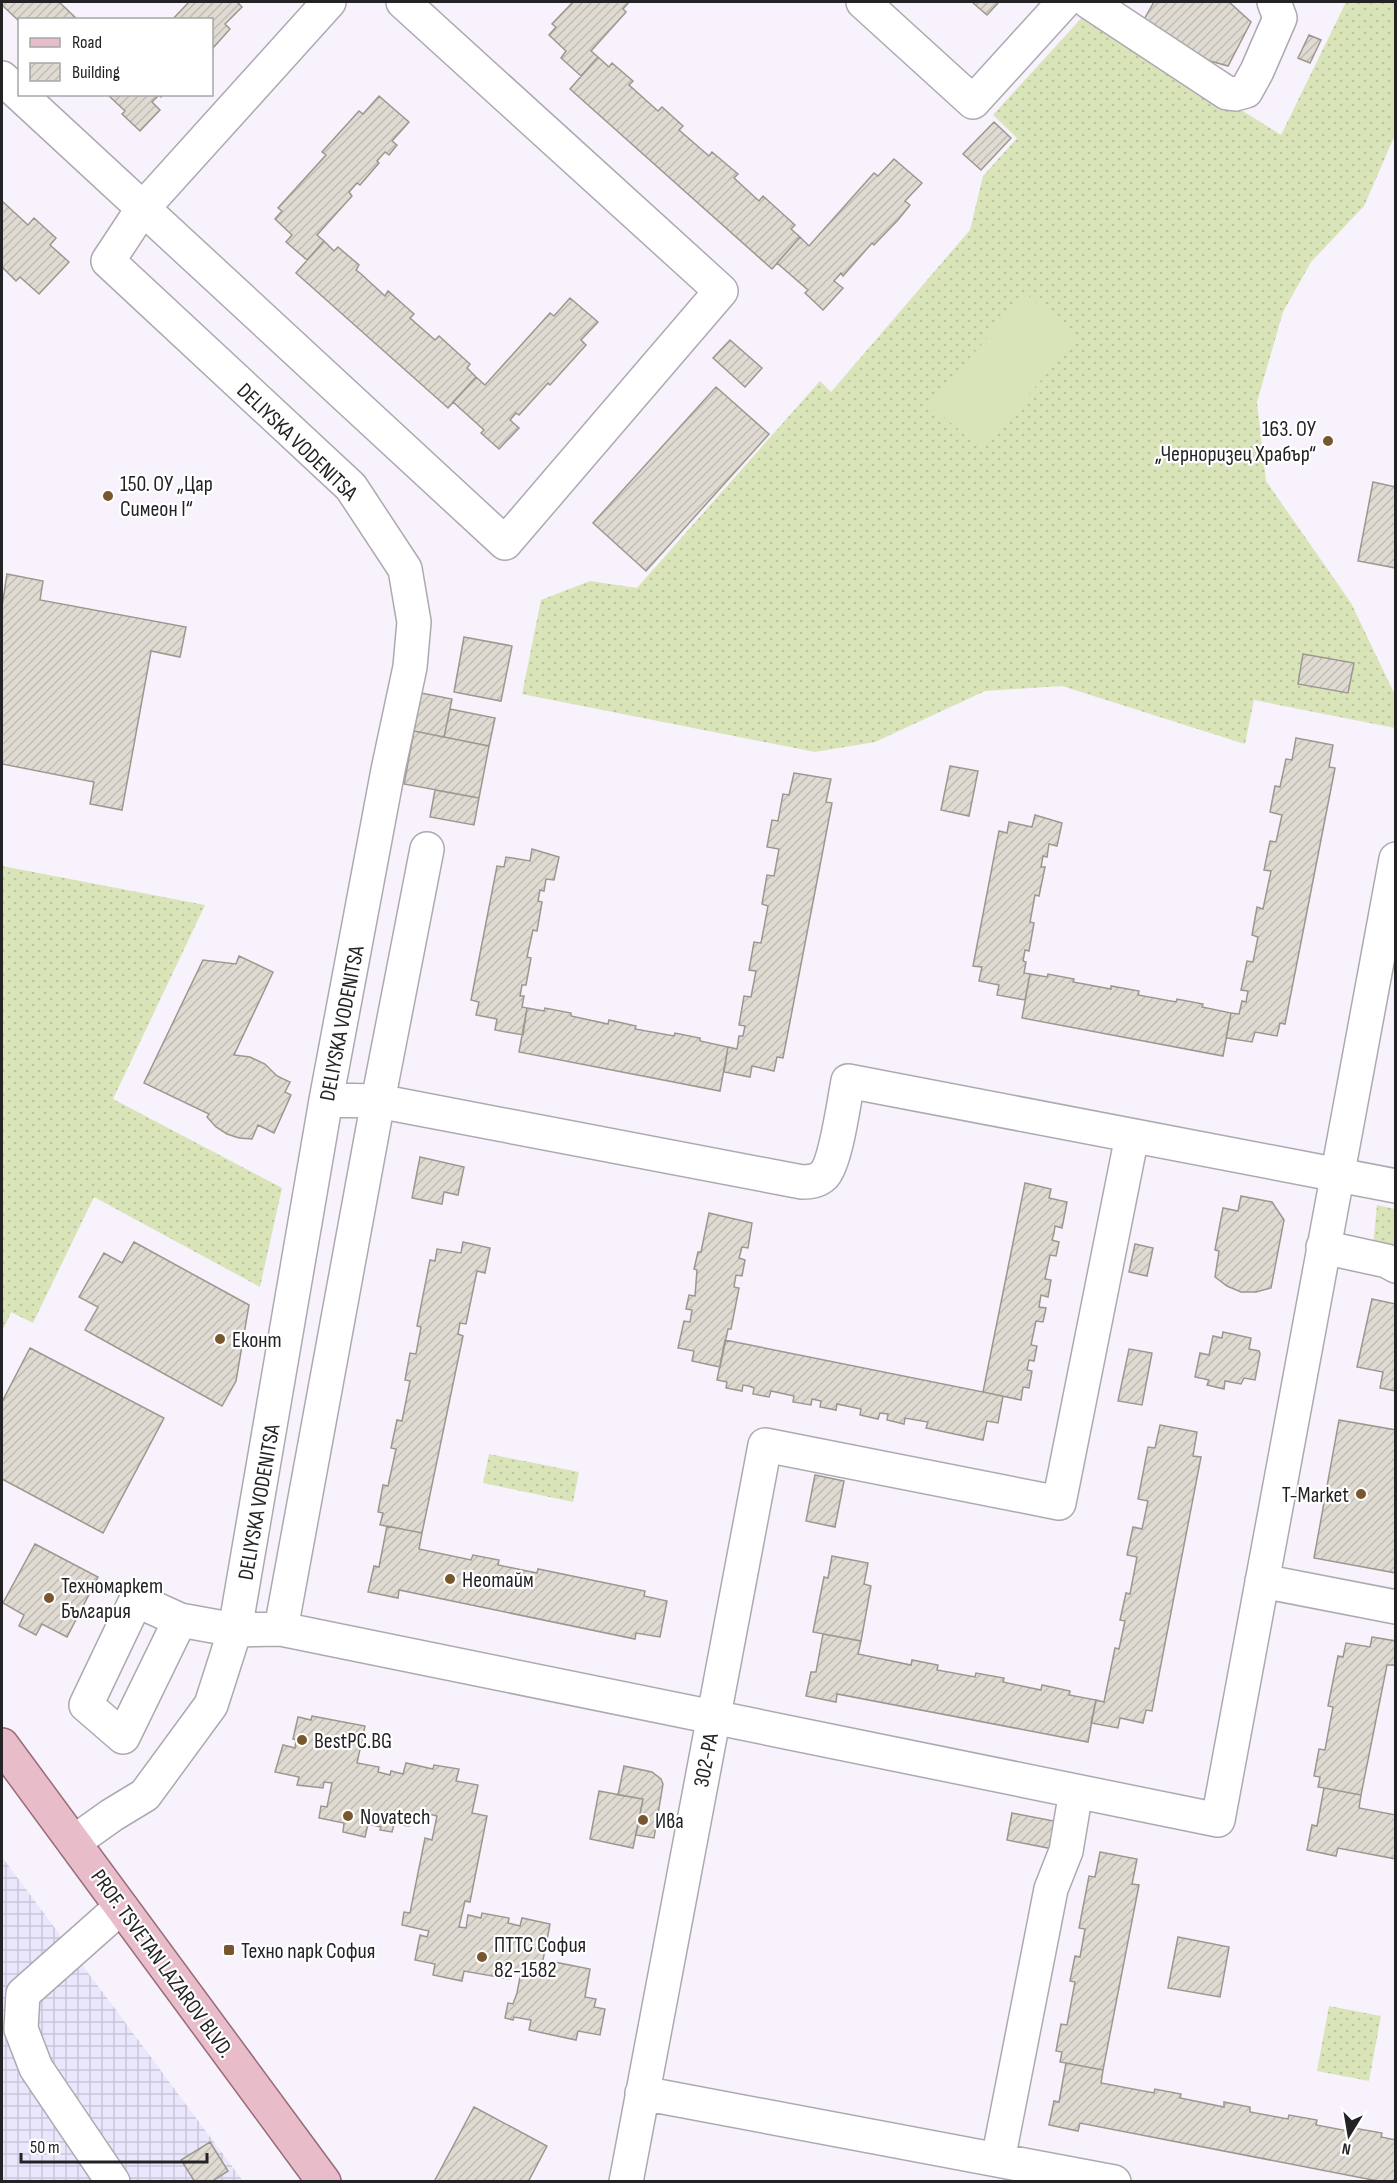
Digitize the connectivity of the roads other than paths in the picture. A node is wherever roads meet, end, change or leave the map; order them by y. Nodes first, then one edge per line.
1 (328, 2) edge
2 (403, 2) edge
3 (862, 2) edge
4 (1064, 2) edge
5 (1089, 2) edge
6 (1274, 2) edge
7 (2, 78) edge
8 (18, 93) edge
9 (21, 96) edge
10 (142, 208) junction
11 (427, 849) dead end
12 (1395, 859) edge
13 (326, 1101) junction
14 (378, 1101) junction
15 (1132, 1136) junction
16 (1337, 1175) junction
17 (1395, 1186) edge
18 (1323, 1247) junction
19 (1395, 1266) edge
20 (1262, 1581) junction
21 (1395, 1607) edge
22 (180, 1620) dead end
23 (281, 1629) junction
24 (236, 1630) junction
25 (714, 1717) junction
26 (2, 1745) edge
27 (1076, 1791) junction
28 (74, 1842) junction
29 (121, 1907) junction
30 (642, 2093) junction
31 (998, 2160) junction
32 (113, 2181) edge
33 (324, 2181) edge
34 (626, 2181) edge
35 (1114, 2181) edge

1 - 10 street
2 - 10 street
3 - 4 street
5 - 6 street
7 - 8 street
9 - 10 street
10 - 13 street, DELIYSKA VODENITSA
11 - 14 street
12 - 16 street
13 - 14 street
13 - 24 street, DELIYSKA VODENITSA
14 - 15 street
14 - 23 street
15 - 16 street
15 - 25 street, 302-РА
16 - 17 street
16 - 18 street
18 - 19 street
18 - 20 street
20 - 21 street
20 - 27 street
22 - 24 street
23 - 24 street
23 - 25 street
24 - 28 street, DELIYSKA VODENITSA
25 - 27 street
25 - 30 street, 302-РА
26 - 28 main road, PROF. TSVETAN LAZAROV BLVD.
27 - 31 street
28 - 29 main road, PROF. TSVETAN LAZAROV BLVD.
29 - 32 street
29 - 33 main road, PROF. TSVETAN LAZAROV BLVD.
30 - 31 street
30 - 34 street, 302-РА
31 - 35 street

